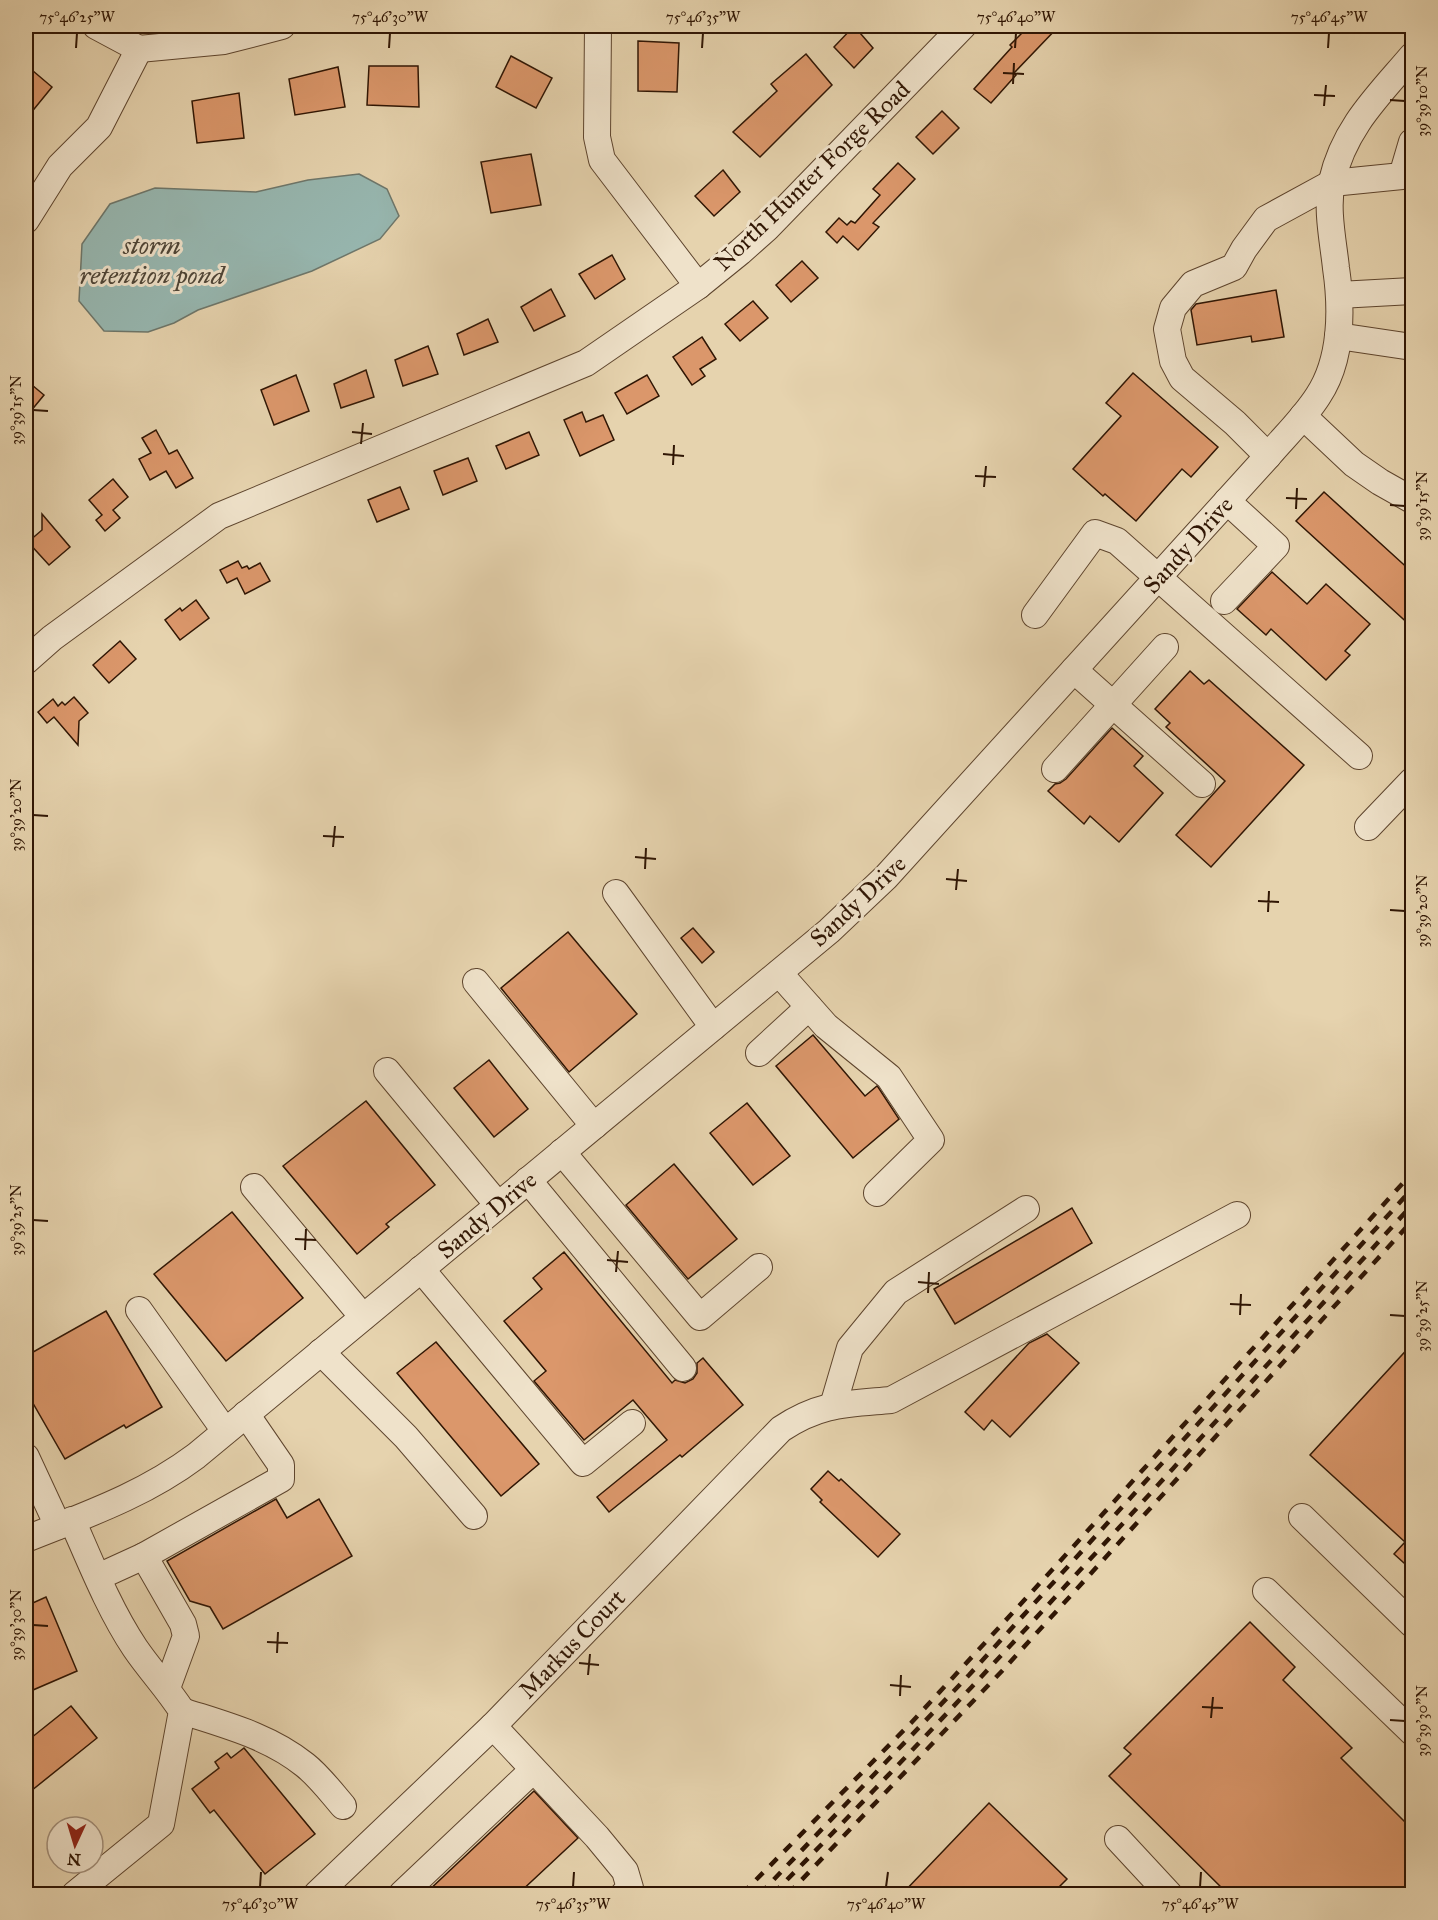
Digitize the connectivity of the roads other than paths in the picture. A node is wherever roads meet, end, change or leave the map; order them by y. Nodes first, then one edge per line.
1 (96, 26) edge
2 (282, 26) edge
3 (598, 26) edge
4 (963, 26) edge
5 (139, 49) junction
6 (1413, 56) edge
7 (1413, 142) edge
8 (1332, 183) junction
9 (26, 220) edge
10 (698, 286) junction
11 (1413, 291) edge
12 (1339, 295) junction
13 (1338, 336) junction
14 (1413, 347) edge
15 (1303, 416) junction
16 (1268, 456) junction
17 (1413, 500) edge
18 (1227, 501) junction
19 (1159, 577) junction
20 (1224, 602) dead end
21 (1035, 615) dead end
22 (1165, 647) dead end
23 (26, 661) edge
24 (1074, 670) junction
25 (1113, 705) junction
26 (1359, 756) dead end
27 (1055, 769) dead end
28 (1413, 781) edge
29 (1202, 784) dead end
30 (1368, 827) dead end
31 (616, 893) dead end
32 (779, 973) junction
33 (476, 982) dead end
34 (808, 1007) junction
35 (713, 1027) junction
36 (759, 1053) dead end
37 (387, 1071) dead end
38 (594, 1126) junction
39 (562, 1152) junction
40 (528, 1180) junction
41 (254, 1187) dead end
42 (877, 1192) dead end
43 (498, 1205) junction
44 (1026, 1209) dead end
45 (1237, 1215) dead end
46 (759, 1267) dead end
47 (421, 1269) junction
48 (139, 1310) dead end
49 (363, 1317) junction
50 (321, 1352) junction
51 (683, 1368) dead end
52 (833, 1406) junction
53 (246, 1414) junction
54 (632, 1423) dead end
55 (225, 1431) junction
56 (26, 1456) edge
57 (474, 1516) dead end
58 (1302, 1517) dead end
59 (65, 1523) junction
60 (26, 1539) edge
61 (144, 1556) junction
62 (98, 1577) junction
63 (1266, 1591) dead end
64 (1413, 1624) edge
65 (167, 1688) junction
66 (182, 1711) junction
67 (492, 1726) junction
68 (1413, 1732) edge
69 (533, 1770) junction
70 (343, 1806) dead end
71 (1118, 1839) dead end
72 (75, 1894) edge
73 (316, 1894) edge
74 (402, 1894) edge
75 (624, 1894) edge
76 (1169, 1894) edge

1 - 5 street
2 - 5 street
3 - 10 street
4 - 10 street, North Hunter Forge Road
5 - 9 street
6 - 8 street, Sandy Drive
7 - 8 street
8 - 12 street, Sandy Drive
8 - 16 street
10 - 23 street, North Hunter Forge Road
11 - 12 street
12 - 13 street, Sandy Drive
13 - 14 street
13 - 15 street, Sandy Drive
15 - 16 street, Sandy Drive
15 - 17 street
16 - 18 street, Sandy Drive
18 - 19 street, Sandy Drive
18 - 20 street
19 - 21 street
19 - 24 street, Sandy Drive
19 - 26 street
22 - 25 street
24 - 25 street
24 - 32 street, Sandy Drive
25 - 27 street
25 - 29 street
28 - 30 street
31 - 35 street
32 - 34 street
32 - 35 street, Sandy Drive
33 - 38 street
34 - 36 street
34 - 42 street
35 - 38 street, Sandy Drive
37 - 43 street
38 - 39 street, Sandy Drive
39 - 40 street, Sandy Drive
39 - 46 street
40 - 43 street, Sandy Drive
40 - 51 street
41 - 49 street
43 - 47 street, Sandy Drive
44 - 52 street
45 - 52 street, Markus Court
47 - 49 street, Sandy Drive
47 - 54 street
48 - 55 street
49 - 50 street, Sandy Drive
50 - 53 street, Sandy Drive
50 - 57 street
52 - 67 street, Markus Court
53 - 55 street, Sandy Drive
53 - 61 street
55 - 59 street, Sandy Drive
56 - 59 street
58 - 64 street
59 - 60 street, Sandy Drive
59 - 62 street
61 - 62 street
61 - 65 street
62 - 65 street
63 - 68 street
65 - 66 street
66 - 70 street
66 - 72 street
67 - 69 street
67 - 73 street, Markus Court
69 - 74 street
69 - 75 street
71 - 76 street

